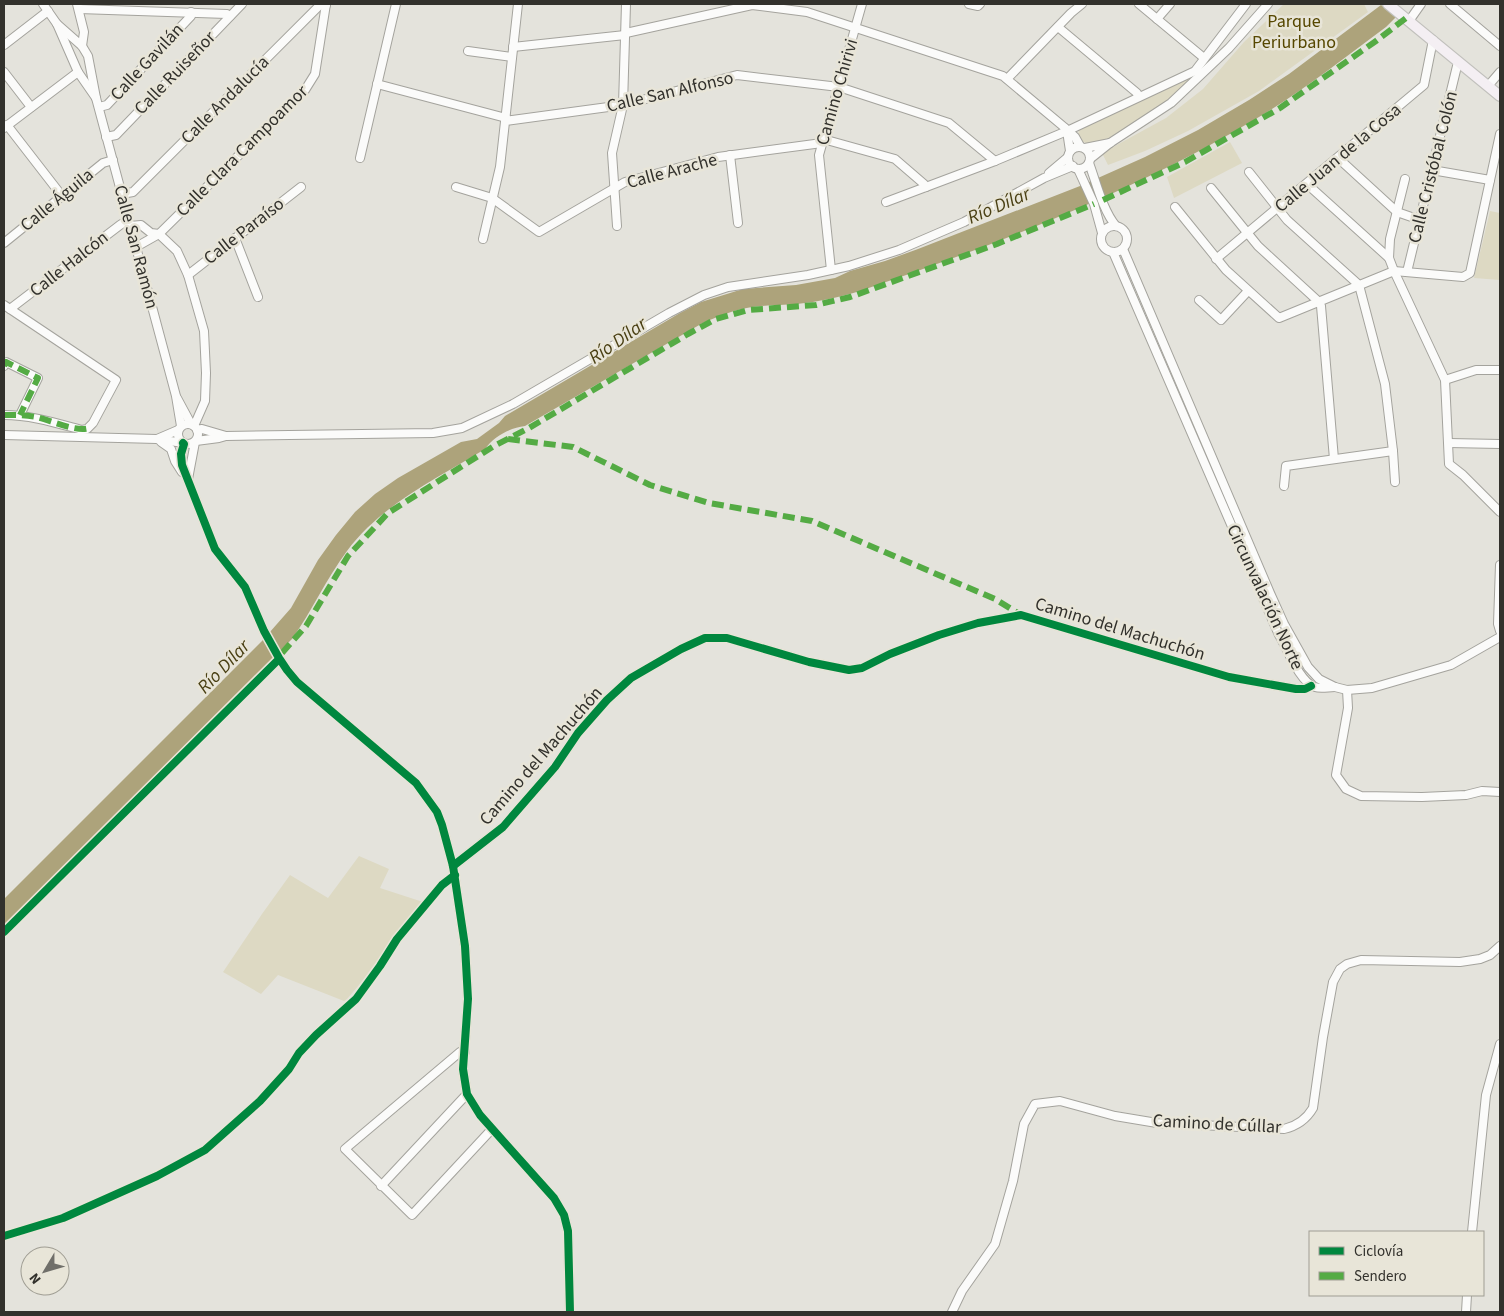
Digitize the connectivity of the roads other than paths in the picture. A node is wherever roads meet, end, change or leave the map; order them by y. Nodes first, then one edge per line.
1 (43, 4) edge
2 (242, 4) edge
3 (326, 4) edge
4 (396, 4) edge
5 (518, 4) edge
6 (626, 4) edge
7 (862, 4) edge
8 (968, 4) edge
9 (1082, 4) edge
10 (1139, 4) edge
11 (1170, 4) edge
12 (1246, 4) edge
13 (1268, 4) edge
14 (1388, 4) edge
15 (1421, 4) edge
16 (1450, 4) edge
17 (979, 5) edge
18 (78, 6) edge
19 (48, 11) junction
20 (191, 12) junction
21 (230, 16) junction
22 (1406, 18) junction
23 (1157, 19) junction
24 (57, 24) junction
25 (1058, 27) junction
26 (855, 28) junction
27 (626, 34) junction
28 (1432, 40) junction
29 (4, 44) edge
30 (80, 44) junction
31 (1500, 46) edge
32 (513, 47) junction
33 (69, 50) junction
34 (468, 52) dead end
35 (512, 57) junction
36 (1204, 58) junction
37 (1458, 62) junction
38 (90, 71) junction
39 (4, 72) edge
40 (1500, 72) edge
41 (79, 74) junction
42 (1008, 79) junction
43 (377, 84) junction
44 (1488, 86) junction
45 (838, 87) junction
46 (1500, 96) edge
47 (1138, 97) junction
48 (96, 98) junction
49 (623, 105) junction
50 (30, 107) junction
51 (99, 107) junction
52 (506, 119) junction
53 (5, 126) edge
54 (1067, 131) junction
55 (1500, 134) edge
56 (106, 136) junction
57 (823, 141) junction
58 (1110, 143) junction
59 (1082, 147) junction
60 (1069, 154) junction
61 (730, 155) junction
62 (360, 158) dead end
63 (1338, 158) junction
64 (113, 160) junction
65 (995, 161) junction
66 (1090, 161) junction
67 (1075, 168) junction
68 (1432, 170) junction
69 (1249, 172) dead end
70 (1044, 178) junction
71 (1405, 179) dead end
72 (1490, 180) junction
73 (1307, 184) junction
74 (301, 187) dead end
75 (456, 187) dead end
76 (926, 187) junction
77 (614, 188) junction
78 (1211, 188) dead end
79 (122, 194) junction
80 (62, 196) junction
81 (492, 198) junction
82 (886, 202) dead end
83 (1175, 207) dead end
84 (1278, 208) junction
85 (1397, 212) junction
86 (1420, 220) junction
87 (129, 223) junction
88 (738, 223) dead end
89 (617, 226) dead end
90 (1116, 226) junction
91 (1102, 233) junction
92 (1248, 233) junction
93 (159, 234) junction
94 (235, 238) junction
95 (483, 239) dead end
96 (4, 243) edge
97 (136, 247) junction
98 (1123, 249) junction
99 (1113, 252) junction
100 (1389, 258) junction
101 (1216, 259) junction
102 (831, 270) junction
103 (1394, 271) junction
104 (1407, 272) junction
105 (188, 275) junction
106 (1360, 285) junction
107 (1248, 291) junction
108 (258, 297) dead end
109 (1199, 300) dead end
110 (1318, 302) junction
111 (6, 308) edge
112 (4, 366) edge
113 (1500, 370) edge
114 (1446, 380) junction
115 (176, 396) junction
116 (4, 415) edge
117 (20, 415) junction
118 (194, 426) junction
119 (179, 428) junction
120 (4, 435) edge
121 (226, 436) junction
122 (157, 439) junction
123 (195, 441) junction
124 (1449, 443) junction
125 (183, 444) junction
126 (1500, 444) edge
127 (1393, 451) junction
128 (1334, 459) junction
129 (188, 482) junction
130 (1395, 482) dead end
131 (1284, 486) dead end
132 (1500, 512) edge
133 (1500, 565) edge
134 (1500, 631) edge
135 (1500, 637) edge
136 (1308, 667) junction
137 (1311, 686) junction
138 (1334, 687) junction
139 (1348, 690) junction
140 (1500, 792) edge
141 (453, 866) junction
142 (1500, 946) edge
143 (1500, 1044) edge
144 (465, 1052) junction
145 (467, 1094) junction
146 (492, 1129) junction
147 (381, 1186) junction
148 (1472, 1231) edge
149 (1467, 1296) edge
150 (570, 1312) edge
151 (952, 1312) edge
152 (1466, 1312) edge

1 - 19 street
2 - 21 street, Calle Ruiseñor
3 - 79 street, Calle Andalucía
3 - 93 street, Calle Clara Campoamor
4 - 43 street
5 - 32 street
6 - 27 street
7 - 26 street, Camino Chirivi
8 - 17 street
9 - 25 street
10 - 23 street
11 - 23 street
12 - 36 street
13 - 58 street
14 - 22 main road
15 - 22 street
16 - 31 street
18 - 20 street
18 - 30 street
19 - 24 street
19 - 29 street
20 - 21 street
20 - 51 street, Calle Gavilán
21 - 56 street, Calle Ruiseñor
22 - 28 main road
23 - 36 street
24 - 30 street
24 - 33 street
25 - 42 street
25 - 47 street
26 - 27 street
26 - 42 street
26 - 45 street, Camino Chirivi
27 - 32 street
27 - 49 street
28 - 37 main road
28 - 63 street, Calle Juan de la Cosa
30 - 33 street
30 - 38 street, Calle San Ramón
32 - 35 street
33 - 41 street, Calle San Ramón
34 - 35 street
35 - 52 street
36 - 47 street
37 - 44 main road
37 - 68 street, Calle Cristóbal Colón
38 - 41 street
38 - 48 street, Calle San Ramón
39 - 50 street
40 - 44 street
41 - 48 street, Calle San Ramón
41 - 50 street
42 - 54 street
43 - 52 street, Calle San Alfonso
43 - 62 street
44 - 46 main road
45 - 49 street, Calle San Alfonso
45 - 57 street, Camino Chirivi
45 - 65 street, Calle San Alfonso
47 - 54 street
48 - 51 street, Calle San Ramón
49 - 52 street, Calle San Alfonso
49 - 77 street
50 - 53 street
51 - 56 street, Calle San Ramón
52 - 81 street
53 - 80 street
54 - 59 street
54 - 60 street
54 - 65 street
55 - 72 street
56 - 64 street, Calle San Ramón
57 - 61 street, Calle Arache
57 - 76 street, Calle Arache
57 - 102 street, Camino Chirivi
58 - 59 street
58 - 66 street
59 - 60 street
59 - 66 street
60 - 67 street
60 - 70 street
61 - 77 street, Calle Arache
61 - 88 street
63 - 73 street, Calle Juan de la Cosa
63 - 85 street
64 - 79 street, Calle San Ramón
64 - 80 street, Calle Águila
65 - 76 street
66 - 67 street
66 - 90 street
67 - 70 street
67 - 91 street
68 - 72 street
68 - 86 street, Calle Cristóbal Colón
69 - 84 street
70 - 102 street
71 - 85 street
72 - 104 street
73 - 84 street, Calle Juan de la Cosa
73 - 100 street
74 - 94 street, Calle Paraíso
75 - 81 street, Calle Arache
76 - 82 street
77 - 81 street, Calle Arache
77 - 89 street
78 - 92 street
79 - 87 street, Calle San Ramón
80 - 96 street, Calle Águila
81 - 95 street
83 - 101 street
84 - 92 street, Calle Juan de la Cosa
84 - 106 street
85 - 86 street
85 - 100 street
86 - 104 street, Calle Cristóbal Colón
87 - 93 street
87 - 97 street, Calle San Ramón
87 - 111 street, Calle Halcón
90 - 91 street
90 - 98 street
91 - 99 street
92 - 101 street, Calle Juan de la Cosa
92 - 110 street
93 - 97 street, Calle Clara Campoamor
93 - 105 street
94 - 105 street, Calle Paraíso
94 - 108 street
97 - 115 street, Calle San Ramón
98 - 99 street
98 - 136 street, Circunvalación Norte
99 - 137 street, Circunvalación Norte
100 - 103 street
101 - 107 street
102 - 121 street
103 - 104 street
103 - 106 street
103 - 114 street
105 - 118 street
106 - 110 street
106 - 127 street
107 - 109 street
107 - 110 street
110 - 128 street
111 - 117 street
112 - 117 street
113 - 114 street
114 - 124 street
115 - 118 street, Calle San Ramón
115 - 119 street, Calle San Ramón
116 - 117 street
118 - 119 street
118 - 121 street
118 - 123 street
119 - 122 street
119 - 125 street
120 - 122 street
121 - 123 street
122 - 125 street
122 - 129 street
123 - 125 street
123 - 129 street
124 - 126 street
124 - 132 street
125 - 129 street
127 - 128 street
127 - 130 street
128 - 131 street
129 - 141 street
133 - 134 street
135 - 139 street
136 - 137 street
136 - 138 street, Circunvalación Norte
137 - 138 street, Circunvalación Norte
137 - 141 street, Camino del Machuchón
138 - 139 street
139 - 140 street
141 - 144 street
142 - 151 street, Camino de Cúllar
143 - 148 street
144 - 145 street
144 - 147 street
145 - 146 street
145 - 147 street
146 - 147 street
146 - 150 street
149 - 152 street

